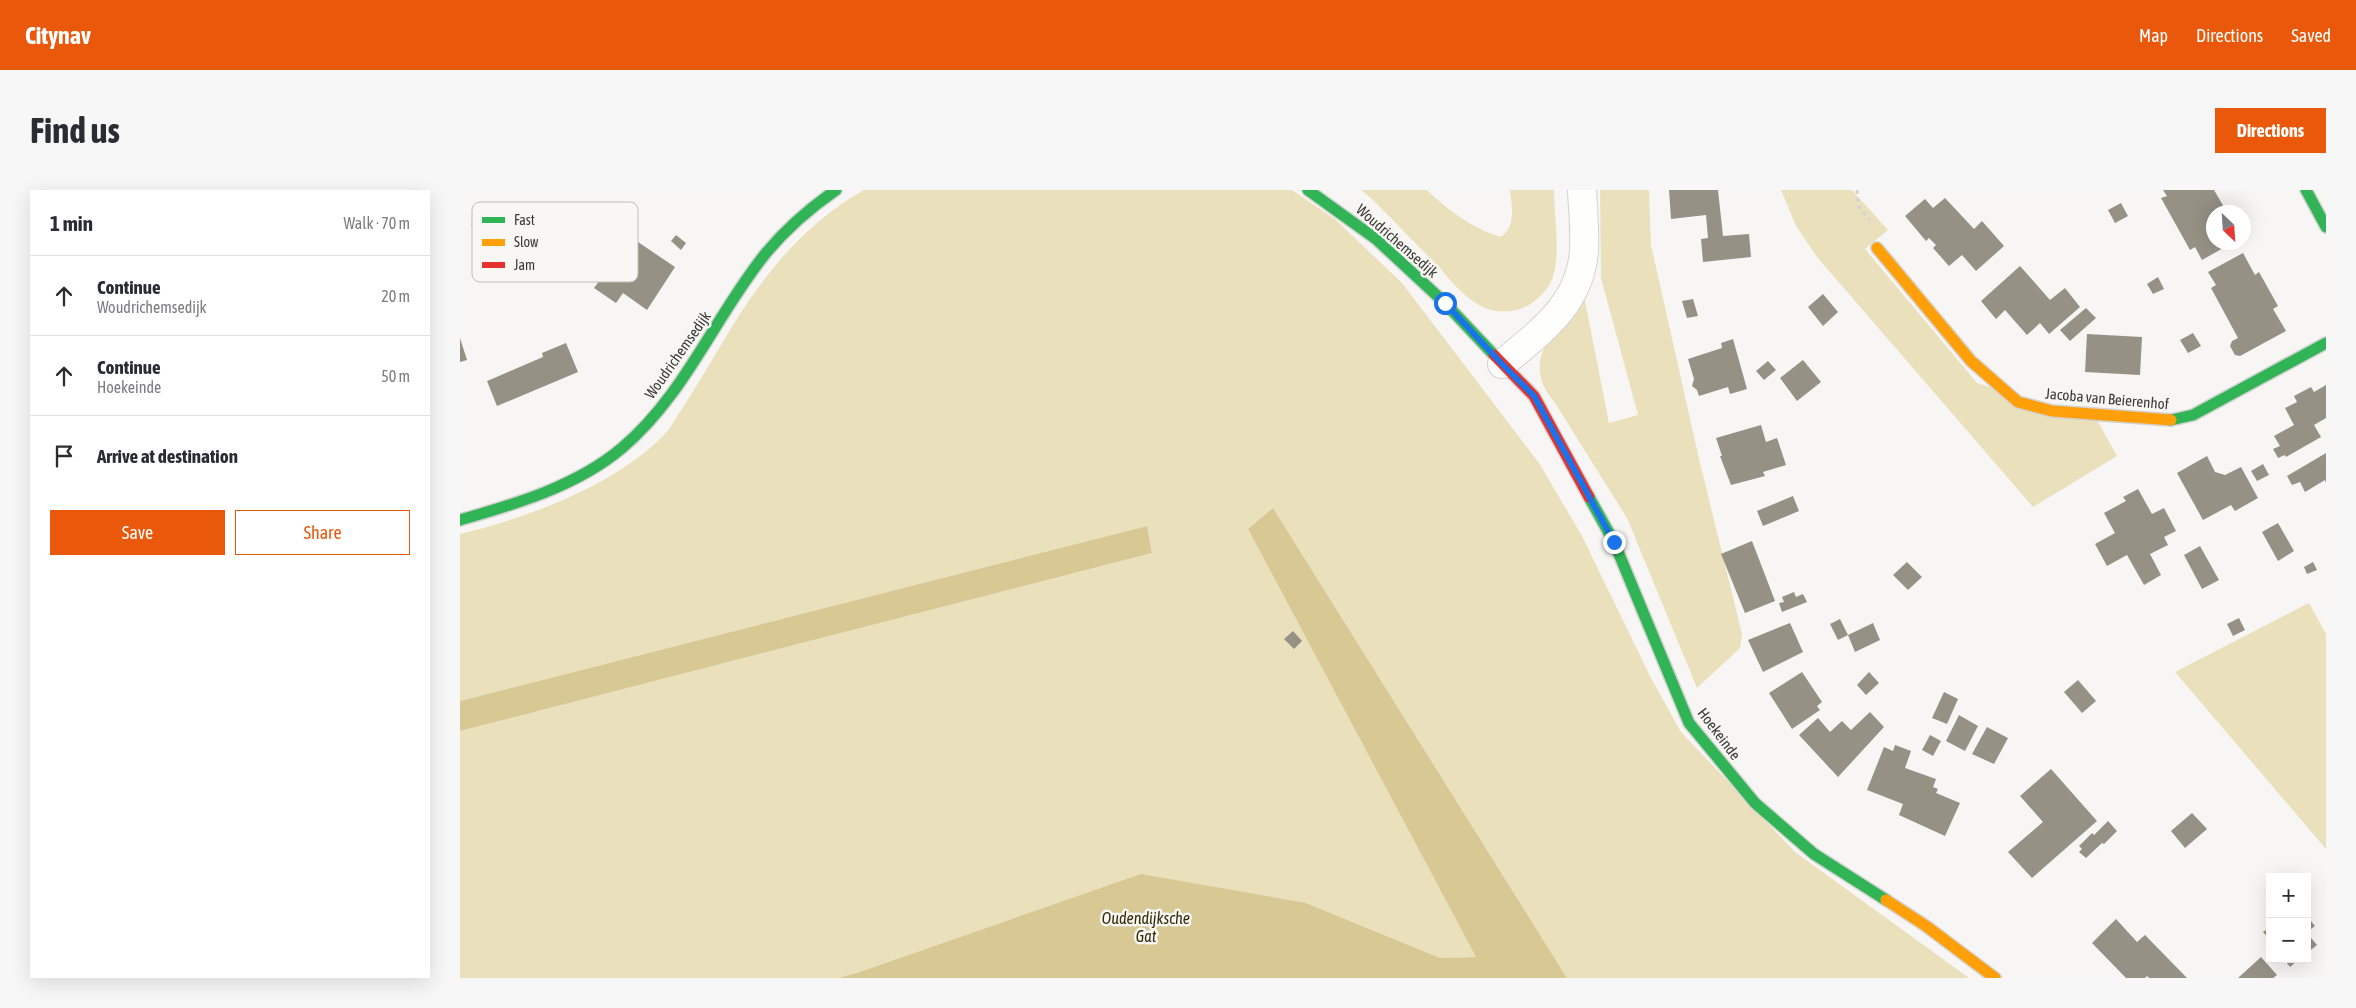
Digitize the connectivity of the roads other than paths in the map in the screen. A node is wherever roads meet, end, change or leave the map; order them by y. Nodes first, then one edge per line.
1 (836, 190) edge
2 (1308, 190) edge
3 (1582, 190) edge
4 (2306, 190) edge
5 (2326, 227) edge
6 (1876, 248) dead end
7 (2326, 343) edge
8 (1502, 364) junction
9 (460, 520) edge
10 (1995, 978) edge

1 - 9 street, Woudrichemsedijk
2 - 8 street, Woudrichemsedijk
3 - 8 street
4 - 5 street
6 - 7 street, Jacoba van Beierenhof
8 - 10 street, Hoekeinde

